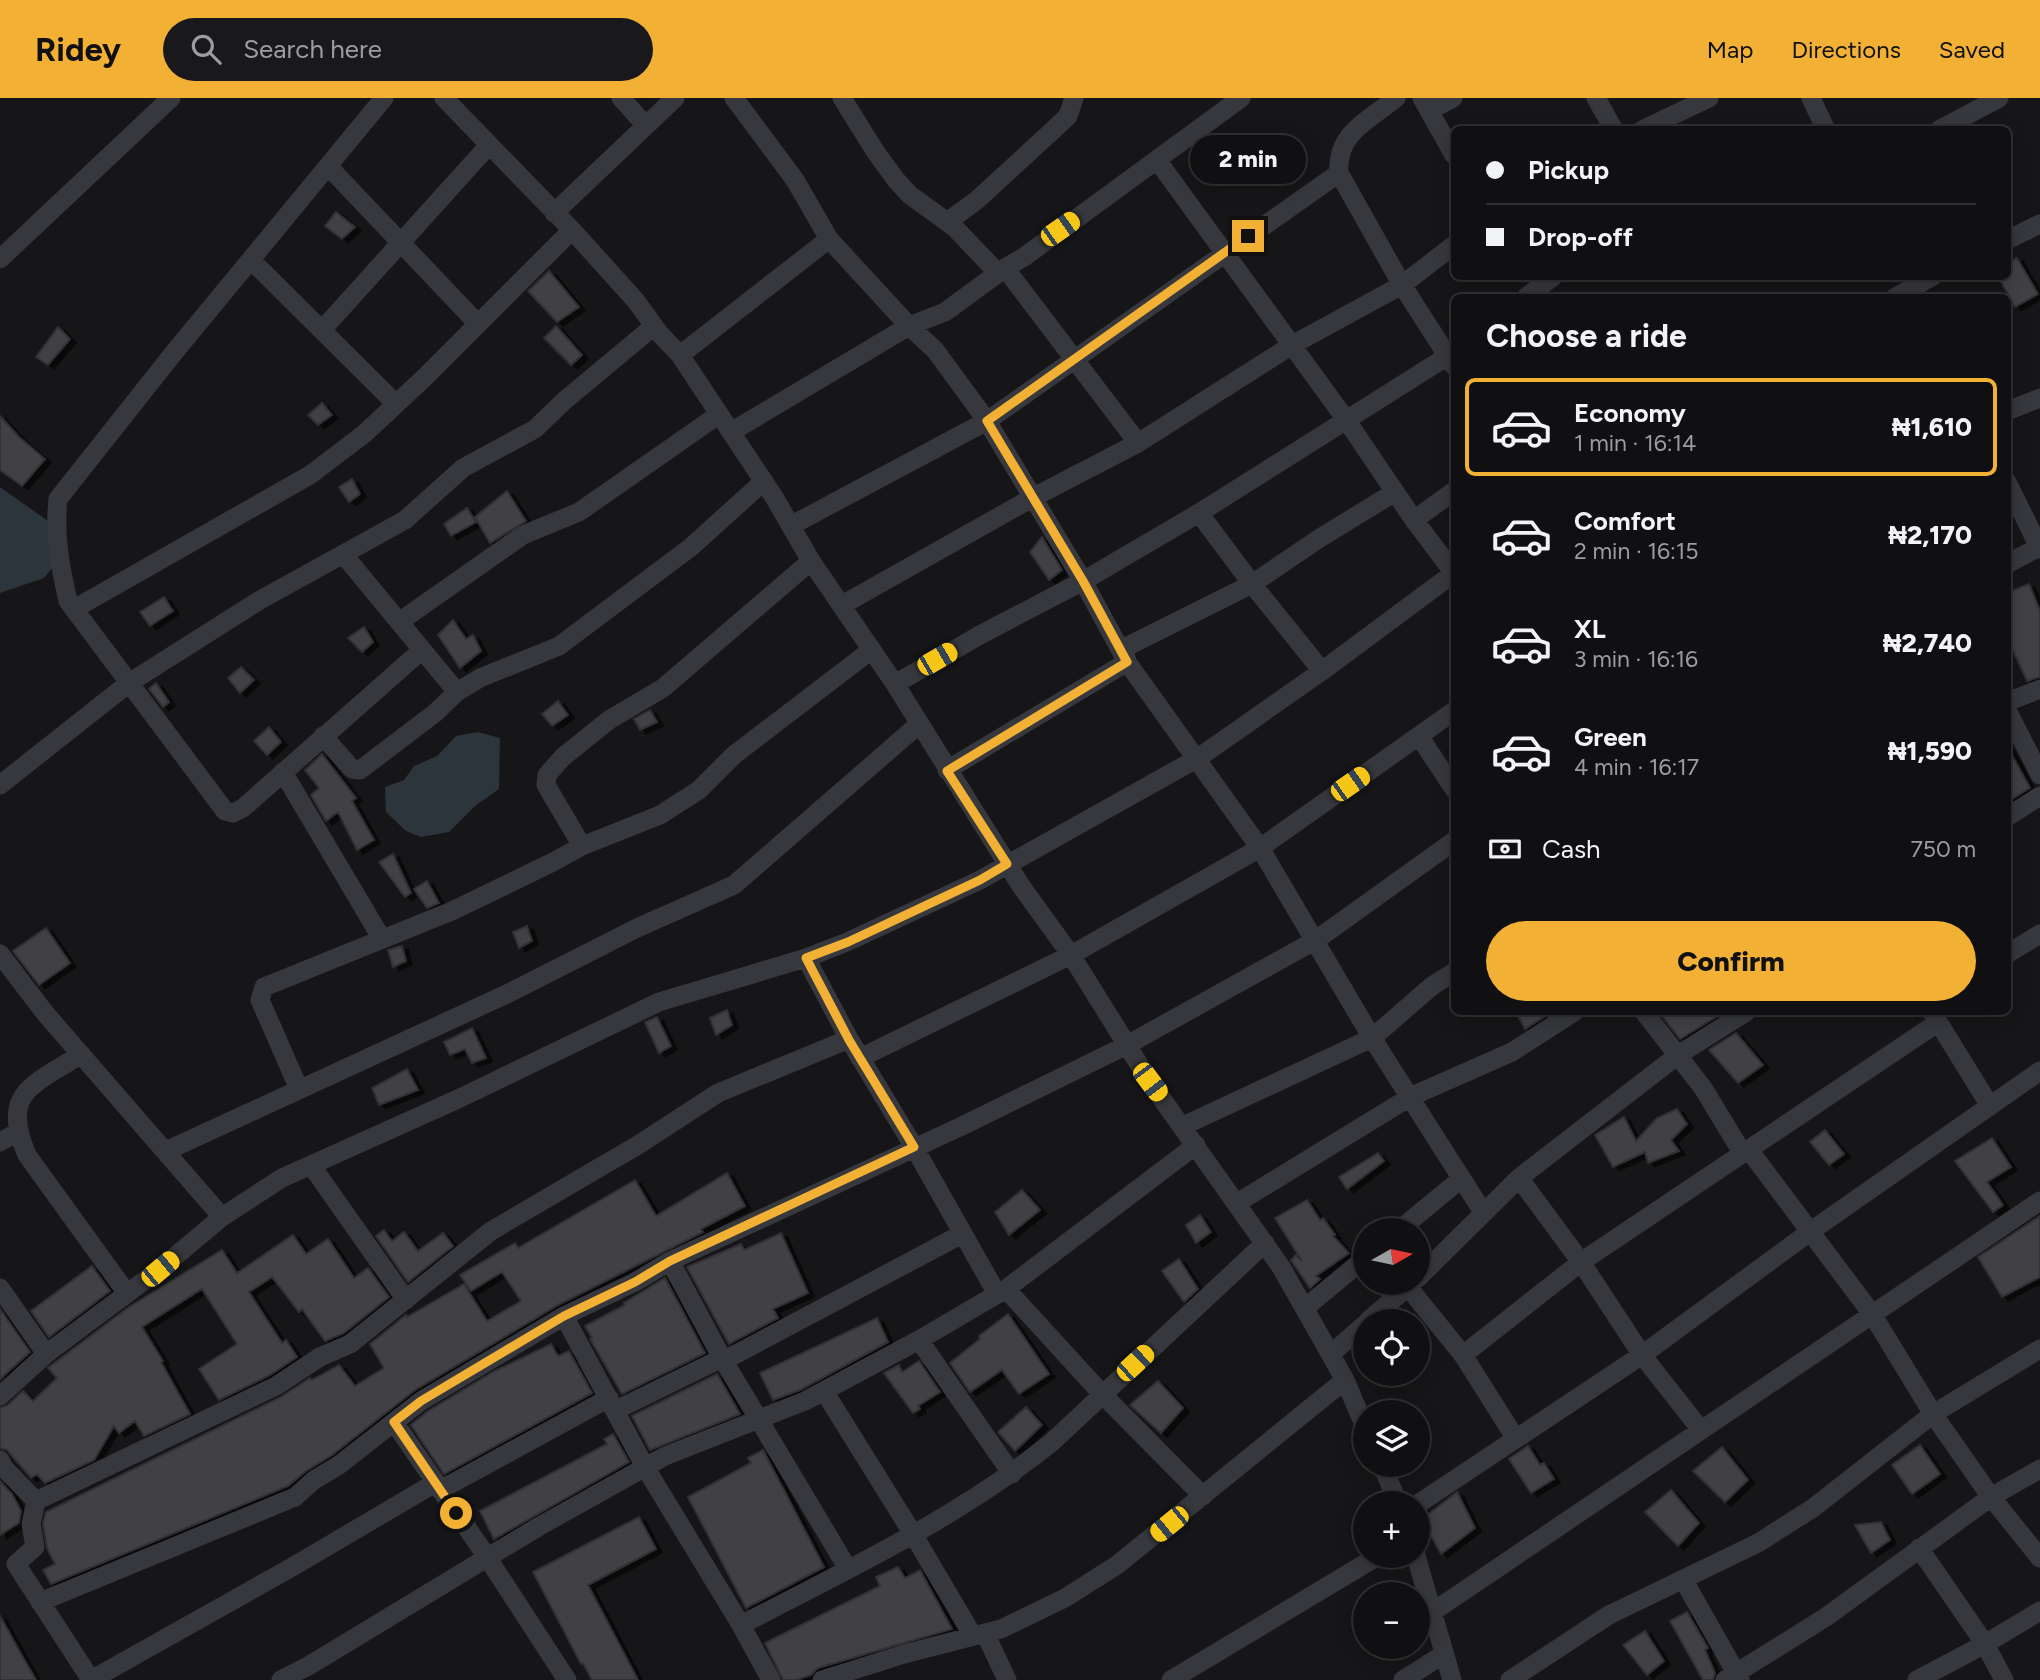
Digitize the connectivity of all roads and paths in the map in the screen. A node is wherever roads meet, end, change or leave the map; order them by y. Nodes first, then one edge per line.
1 (171, 98) edge
2 (384, 98) edge
3 (444, 98) edge
4 (621, 98) edge
5 (675, 98) edge
6 (734, 98) edge
7 (842, 98) edge
8 (1074, 98) edge
9 (1241, 98) edge
10 (1396, 98) edge
11 (1453, 98) edge
12 (1596, 98) edge
13 (1811, 98) edge
14 (1999, 98) edge
15 (1706, 99) edge
16 (1426, 104) edge
17 (646, 126) junction
18 (1612, 126) edge
19 (1650, 126) edge
20 (1822, 126) edge
21 (1946, 126) edge
22 (489, 145) junction
23 (1451, 150) edge
24 (1157, 160) junction
25 (328, 166) junction
26 (1339, 173) junction
27 (554, 213) junction
28 (947, 222) junction
29 (2040, 224) edge
30 (572, 230) junction
31 (2011, 238) edge
32 (829, 239) junction
33 (402, 244) junction
34 (1451, 247) edge
35 (1225, 252) junction
36 (0, 257) edge
37 (251, 260) junction
38 (1001, 271) junction
39 (1402, 285) junction
40 (478, 324) junction
41 (654, 326) junction
42 (909, 326) junction
43 (322, 330) junction
44 (1292, 345) junction
45 (680, 355) junction
46 (1451, 357) edge
47 (1074, 358) junction
48 (1451, 359) edge
49 (2040, 398) edge
50 (396, 404) junction
51 (2011, 409) edge
52 (718, 415) junction
53 (987, 421) junction
54 (1347, 421) junction
55 (731, 432) junction
56 (1138, 443) junction
57 (764, 481) junction
58 (2011, 490) edge
59 (1395, 492) junction
60 (1451, 493) edge
61 (1032, 498) junction
62 (1199, 513) junction
63 (1414, 520) junction
64 (792, 525) junction
65 (2039, 548) edge
66 (343, 554) junction
67 (811, 561) junction
68 (2011, 562) edge
69 (1451, 569) edge
70 (1451, 575) edge
71 (1083, 581) junction
72 (1252, 584) junction
73 (842, 605) junction
74 (74, 609) junction
75 (399, 622) junction
76 (422, 650) junction
77 (870, 651) junction
78 (1127, 662) junction
79 (1322, 671) junction
80 (129, 683) junction
81 (895, 684) junction
82 (2040, 689) edge
83 (457, 692) junction
84 (2011, 700) edge
85 (1451, 714) edge
86 (2011, 718) edge
87 (918, 725) junction
88 (323, 736) junction
89 (1419, 736) junction
90 (1198, 758) junction
91 (947, 771) junction
92 (283, 772) junction
93 (2040, 775) edge
94 (1451, 784) edge
95 (0, 785) edge
96 (2040, 796) edge
97 (2011, 814) edge
98 (1451, 843) edge
99 (582, 846) junction
100 (1260, 848) junction
101 (1007, 864) junction
102 (2040, 934) edge
103 (382, 939) junction
104 (1316, 940) junction
105 (2011, 952) edge
106 (0, 954) edge
107 (1070, 955) junction
108 (806, 958) junction
109 (1451, 974) edge
110 (1569, 1015) edge
111 (1646, 1015) edge
112 (1741, 1015) edge
113 (1934, 1017) edge
114 (1372, 1038) junction
115 (849, 1040) junction
116 (1127, 1045) junction
117 (81, 1054) junction
118 (1678, 1055) junction
119 (860, 1058) junction
120 (2040, 1071) edge
121 (299, 1088) junction
122 (1410, 1097) junction
123 (1990, 1106) junction
124 (1183, 1126) junction
125 (18, 1132) junction
126 (0, 1142) edge
127 (1196, 1145) junction
128 (914, 1147) junction
129 (166, 1151) junction
130 (1746, 1152) junction
131 (312, 1165) junction
132 (1519, 1178) junction
133 (1461, 1179) junction
134 (2040, 1201) edge
135 (1237, 1203) junction
136 (1483, 1212) junction
137 (222, 1217) junction
138 (1414, 1218) edge
139 (1811, 1231) junction
140 (962, 1234) junction
141 (1265, 1243) junction
142 (670, 1261) junction
143 (1580, 1262) junction
144 (1430, 1266) edge
145 (1353, 1268) edge
146 (0, 1288) edge
147 (1002, 1291) junction
148 (126, 1292) junction
149 (1399, 1295) edge
150 (1421, 1295) edge
151 (406, 1300) junction
152 (1305, 1308) junction
153 (1383, 1309) edge
154 (1872, 1314) junction
155 (564, 1316) junction
156 (1353, 1335) edge
157 (919, 1340) junction
158 (2040, 1349) edge
159 (46, 1354) junction
160 (1331, 1354) junction
161 (1463, 1355) junction
162 (1642, 1355) junction
163 (723, 1359) junction
164 (1345, 1380) junction
165 (824, 1391) junction
166 (1102, 1394) junction
167 (0, 1396) edge
168 (1354, 1400) edge
169 (612, 1404) junction
170 (1933, 1415) junction
171 (760, 1419) junction
172 (394, 1422) junction
173 (1701, 1430) junction
174 (1516, 1439) junction
175 (0, 1460) edge
176 (645, 1467) junction
177 (2040, 1469) edge
178 (1012, 1474) junction
179 (438, 1486) junction
180 (1203, 1496) junction
181 (1430, 1496) edge
182 (1991, 1497) junction
183 (36, 1501) junction
184 (913, 1534) junction
185 (1919, 1548) junction
186 (487, 1558) junction
187 (2040, 1558) edge
188 (1358, 1568) edge
189 (1419, 1568) edge
190 (8, 1569) edge
191 (848, 1569) junction
192 (1682, 1579) junction
193 (40, 1602) junction
194 (2040, 1611) edge
195 (1432, 1613) junction
196 (741, 1625) junction
197 (979, 1635) junction
198 (1985, 1644) junction
199 (1444, 1654) junction
200 (1734, 1678) edge
201 (91, 1680) edge
202 (281, 1680) edge
203 (567, 1680) edge
204 (771, 1680) edge
205 (822, 1680) edge
206 (1007, 1680) edge
207 (1171, 1680) edge
208 (1403, 1680) edge
209 (1451, 1680) edge
210 (1510, 1680) edge
211 (1917, 1680) edge
212 (2004, 1680) edge

1 - 36 street
2 - 25 street
3 - 22 street
4 - 17 street
5 - 17 street
6 - 32 street
7 - 28 street
8 - 28 street
9 - 24 street
10 - 26 street
11 - 16 street
12 - 18 street
13 - 20 street
14 - 21 street
15 - 19 street
16 - 23 street
17 - 27 street
22 - 27 street
22 - 33 street
24 - 35 street
24 - 38 street
25 - 33 street
25 - 37 street
26 - 35 street
26 - 39 street
27 - 30 street
28 - 38 street
29 - 31 street
30 - 40 street
30 - 41 street
32 - 42 street
32 - 45 street
33 - 40 street
33 - 43 street
34 - 39 street
35 - 44 street
35 - 47 street
37 - 43 street
37 - 74 street
38 - 42 street
38 - 47 street
39 - 44 street
39 - 46 street
40 - 50 street
41 - 45 street
41 - 66 street
42 - 53 street
42 - 55 street
43 - 50 street
44 - 54 street
44 - 56 street
45 - 52 street
47 - 53 street
47 - 56 street
48 - 54 street
49 - 51 street
50 - 74 street
52 - 55 street
52 - 75 street
53 - 61 street
53 - 64 street
54 - 59 street
54 - 62 street
55 - 57 street
56 - 61 street
57 - 64 street
57 - 83 street
58 - 65 street
59 - 63 street
59 - 72 street
60 - 63 street
61 - 71 street
61 - 73 street
62 - 71 street
62 - 72 street
63 - 69 street
64 - 67 street
65 - 68 street
66 - 75 street
66 - 80 street
67 - 73 street
67 - 99 street
70 - 79 street
71 - 78 street
71 - 81 street
72 - 78 street
72 - 79 street
73 - 77 street
74 - 80 street
75 - 76 street
76 - 83 street
76 - 88 street
77 - 81 street
77 - 99 street
78 - 90 street
78 - 91 street
79 - 90 street
80 - 92 street
80 - 95 street
81 - 87 street
82 - 84 street
83 - 88 street
85 - 89 street
86 - 93 street
87 - 91 street
87 - 121 street
88 - 92 street
89 - 94 street
89 - 100 street
90 - 100 street
90 - 101 street
91 - 101 street
92 - 103 street
96 - 97 street
98 - 104 street
99 - 103 street
100 - 104 street
100 - 107 street
101 - 107 street
101 - 108 street
102 - 105 street
103 - 121 street
104 - 114 street
104 - 116 street
106 - 117 street
107 - 116 street
107 - 119 street
108 - 115 street
108 - 131 street
109 - 114 street
110 - 122 street
111 - 118 street
112 - 118 street
113 - 123 street
113 - 130 street
114 - 122 street
114 - 124 street
115 - 119 street
115 - 151 street
116 - 124 street
116 - 128 street
117 - 125 street
117 - 129 street
118 - 130 street
118 - 132 street
119 - 128 street
120 - 123 street
121 - 129 street
122 - 133 street
122 - 135 street
123 - 139 street
124 - 127 street
125 - 126 street
125 - 148 street
127 - 135 street
127 - 147 street
128 - 140 street
128 - 142 street
129 - 137 street
130 - 139 street
130 - 143 street
131 - 137 street
131 - 151 street
132 - 136 street
132 - 143 street
133 - 136 street
133 - 138 street
134 - 154 street
135 - 141 street
136 - 144 street
137 - 148 street
139 - 154 street
139 - 162 street
140 - 147 street
140 - 163 street
141 - 152 street
141 - 166 street
142 - 155 street
142 - 163 street
143 - 161 street
143 - 162 street
145 - 152 street
146 - 159 street
147 - 157 street
147 - 166 street
148 - 159 street
149 - 153 street
150 - 161 street
151 - 183 street
152 - 160 street
154 - 170 street
154 - 173 street
155 - 169 street
155 - 172 street
156 - 160 street
157 - 165 street
157 - 178 street
158 - 170 street
159 - 167 street
160 - 164 street
161 - 174 street
162 - 173 street
162 - 174 street
163 - 169 street
163 - 171 street
164 - 168 street
164 - 180 street
165 - 171 street
165 - 184 street
166 - 178 street
166 - 180 street
169 - 176 street
169 - 179 street
170 - 182 street
170 - 192 street
171 - 176 street
171 - 191 street
172 - 179 street
172 - 193 street
173 - 195 street
174 - 181 street
175 - 183 street
176 - 186 street
176 - 196 street
177 - 182 street
178 - 184 street
179 - 186 street
179 - 201 street
180 - 197 street
182 - 185 street
182 - 187 street
183 - 190 street
184 - 191 street
184 - 197 street
185 - 198 street
185 - 200 street
186 - 202 street
186 - 203 street
188 - 207 street
189 - 195 street
190 - 193 street
191 - 196 street
192 - 200 street
192 - 210 street
193 - 201 street
194 - 198 street
195 - 199 street
196 - 204 street
197 - 205 street
197 - 206 street
198 - 211 street
198 - 212 street
199 - 208 street
199 - 209 street

